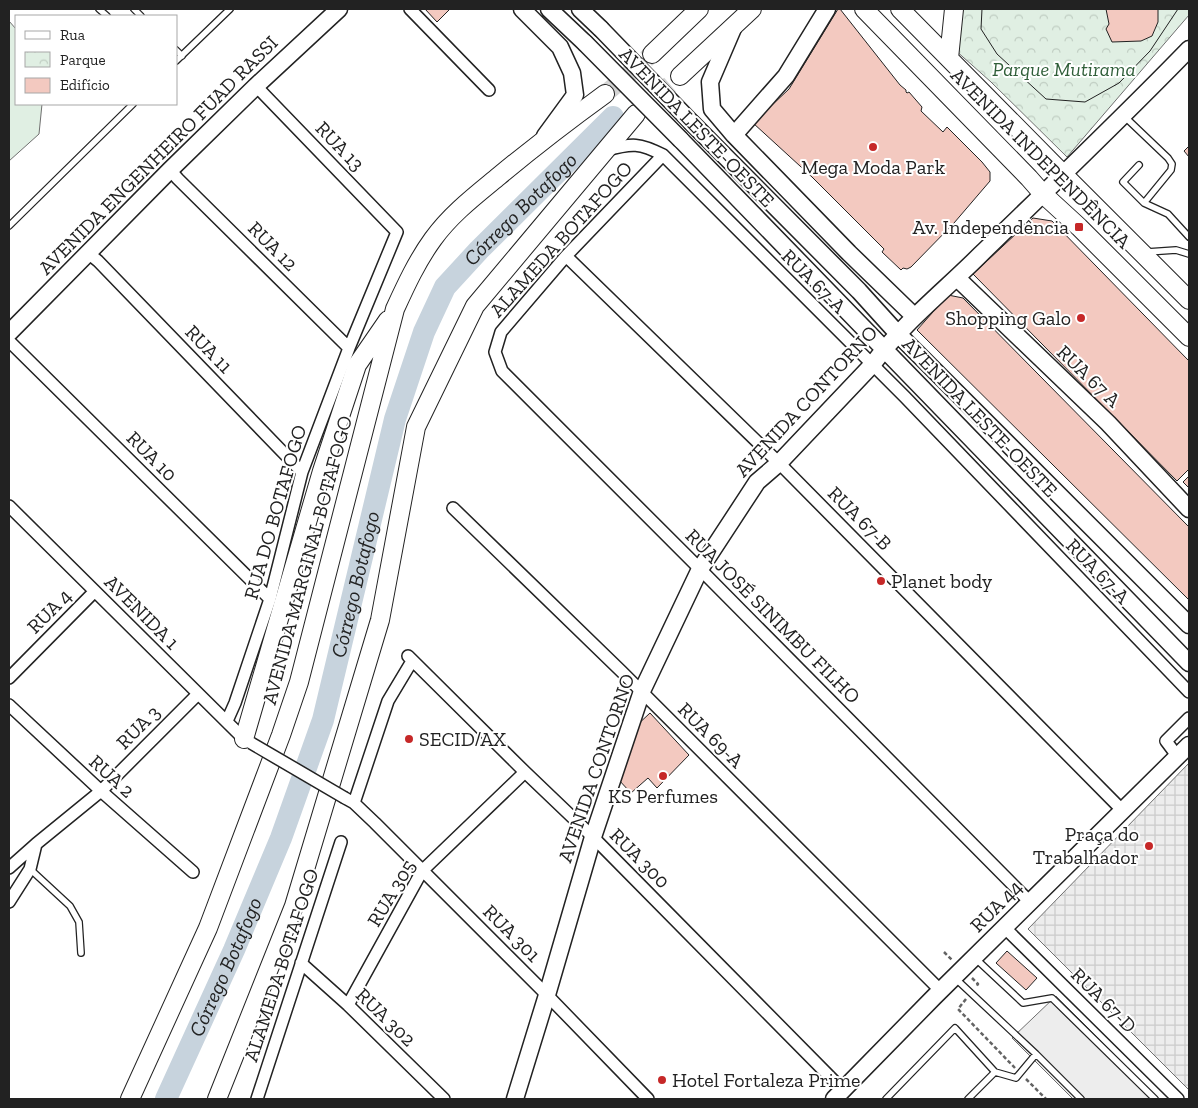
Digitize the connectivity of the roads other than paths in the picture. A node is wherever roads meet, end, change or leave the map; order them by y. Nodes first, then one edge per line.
1 (230, 9) edge
2 (340, 9) edge
3 (410, 9) edge
4 (522, 9) edge
5 (549, 9) edge
6 (580, 9) edge
7 (699, 9) edge
8 (752, 9) edge
9 (827, 9) edge
10 (864, 9) edge
11 (900, 9) edge
12 (954, 9) edge
13 (734, 25) junction
14 (1189, 49) edge
15 (178, 52) edge
16 (652, 54) tunnel mouth
17 (182, 56) junction
18 (950, 58) junction
19 (178, 60) edge
20 (680, 76) tunnel mouth
21 (256, 86) junction
22 (489, 90) dead end
23 (605, 94) tunnel mouth
24 (132, 105) edge
25 (636, 114) tunnel mouth
26 (1124, 116) junction
27 (734, 135) junction
28 (540, 143) junction
29 (606, 150) junction
30 (663, 155) junction
31 (1139, 166) dead end
32 (170, 170) junction
33 (1063, 174) junction
34 (1043, 194) junction
35 (1144, 203) junction
36 (9, 226) edge
37 (398, 232) joint
38 (1189, 237) edge
39 (88, 253) junction
40 (849, 253) junction
41 (1142, 253) junction
42 (1189, 254) edge
43 (566, 256) junction
44 (957, 278) junction
45 (858, 291) junction
46 (1189, 300) edge
47 (395, 309) junction
48 (914, 316) junction
49 (9, 333) edge
50 (898, 334) junction
51 (1189, 337) edge
52 (9, 341) edge
53 (349, 348) junction
54 (884, 349) junction
55 (495, 352) joint
56 (872, 365) junction
57 (918, 385) junction
58 (905, 397) junction
59 (779, 463) junction
60 (302, 472) junction
61 (453, 508) dead end
62 (10, 509) edge
63 (1189, 509) edge
64 (700, 568) junction
65 (94, 592) junction
66 (270, 599) junction
67 (1189, 626) edge
68 (1189, 663) edge
69 (9, 678) edge
70 (642, 691) junction
71 (1189, 692) edge
72 (198, 694) junction
73 (9, 705) edge
74 (1189, 718) edge
75 (226, 721) junction
76 (248, 741) junction
77 (1184, 751) edge
78 (525, 772) junction
79 (101, 791) junction
80 (349, 801) junction
81 (1123, 811) junction
82 (593, 837) junction
83 (341, 842) dead end
84 (36, 844) junction
85 (9, 868) edge
86 (30, 869) junction
87 (422, 871) junction
88 (193, 872) dead end
89 (9, 902) edge
90 (1030, 902) junction
91 (1005, 928) junction
92 (81, 953) dead end
93 (301, 963) junction
94 (964, 968) junction
95 (940, 991) junction
96 (547, 995) junction
97 (348, 1005) junction
98 (1036, 1054) junction
99 (995, 1072) junction
100 (839, 1094) edge
101 (130, 1099) edge
102 (217, 1099) edge
103 (257, 1099) edge
104 (444, 1099) edge
105 (515, 1099) edge
106 (648, 1099) edge
107 (886, 1099) edge
108 (968, 1099) edge
109 (1081, 1099) edge
110 (1155, 1099) edge
111 (1178, 1099) edge

1 - 17 lane
2 - 21 main road, AVENIDA ENGENHEIRO FUAD RASSI
3 - 22 street
4 - 28 main road
5 - 54 main road, AVENIDA LESTE-OESTE, bridge
6 - 45 main road, AVENIDA LESTE-OESTE, bridge
7 - 16 main road
8 - 13 main road
9 - 27 main road
10 - 34 main road, AVENIDA INDEPENDÊNCIA
11 - 18 main road, AVENIDA INDEPENDÊNCIA
12 - 18 main road
13 - 20 main road
13 - 27 main road
14 - 26 main road, AVENIDA CONTORNO
15 - 17 lane
17 - 19 lane
18 - 33 main road, AVENIDA INDEPENDÊNCIA
21 - 32 main road, AVENIDA ENGENHEIRO FUAD RASSI
21 - 37 street, RUA 13
23 - 28 main road, AVENIDA MARGINAL BOTAFOGO
24 - 36 lane
25 - 29 main road
26 - 33 main road, AVENIDA CONTORNO
26 - 35 lane
27 - 40 main road
28 - 47 main road, AVENIDA MARGINAL BOTAFOGO
29 - 30 street
29 - 102 main road
30 - 43 street, ALAMEDA BOTAFOGO
30 - 56 street, RUA 67-A
31 - 35 lane
32 - 39 main road, AVENIDA ENGENHEIRO FUAD RASSI
32 - 53 street, RUA 12
33 - 34 main road, AVENIDA CONTORNO
33 - 41 main road, AVENIDA INDEPENDÊNCIA
34 - 44 main road, AVENIDA CONTORNO
34 - 51 main road, AVENIDA INDEPENDÊNCIA
35 - 38 lane
37 - 53 street, RUA DO BOTAFOGO
39 - 49 main road, AVENIDA ENGENHEIRO FUAD RASSI
39 - 60 street, RUA 11
40 - 45 main road
40 - 48 main road
41 - 42 lane
41 - 46 main road, AVENIDA INDEPENDÊNCIA
43 - 55 street, ALAMEDA BOTAFOGO
43 - 59 street, RUA 67-B
44 - 48 main road, AVENIDA CONTORNO
44 - 63 main road, RUA 67 A
45 - 50 main road, AVENIDA LESTE-OESTE
47 - 76 main road
47 - 101 main road, AVENIDA MARGINAL BOTAFOGO
48 - 50 main road, AVENIDA CONTORNO
50 - 54 main road, AVENIDA CONTORNO
50 - 67 main road, AVENIDA LESTE-OESTE
52 - 66 street, RUA 10
53 - 60 street, RUA DO BOTAFOGO
54 - 56 main road, AVENIDA CONTORNO
54 - 57 main road, AVENIDA LESTE-OESTE
55 - 64 street, RUA JOSÉ SINIMBU FILHO
56 - 58 street, RUA 67-A
56 - 59 main road, AVENIDA CONTORNO
57 - 58 street
57 - 68 main road, AVENIDA LESTE-OESTE
58 - 71 street, RUA 67-A
59 - 64 main road, AVENIDA CONTORNO
59 - 81 street, RUA 67-B
60 - 66 street, RUA DO BOTAFOGO
61 - 70 street, RUA 69-A
62 - 65 street, AVENIDA 1
64 - 70 main road, AVENIDA CONTORNO
64 - 90 street, RUA JOSÉ SINIMBU FILHO
65 - 69 street, RUA 4
65 - 72 street, AVENIDA 1
66 - 75 street, RUA DO BOTAFOGO
70 - 82 main road, AVENIDA CONTORNO
70 - 95 street, RUA 69-A
72 - 75 street, AVENIDA 1
72 - 79 street, RUA 3
73 - 79 street, RUA 2
74 - 77 street
75 - 76 street, AVENIDA 1
76 - 80 street, AVENIDA 1, bridge
77 - 81 main road, RUA 44
78 - 80 street, RUA 300
78 - 82 street, RUA 300
78 - 87 street, RUA 305
79 - 84 street, RUA 3
79 - 88 street, RUA 2
80 - 87 street, RUA 301
81 - 90 main road, RUA 44
82 - 96 main road, AVENIDA CONTORNO
82 - 100 street, RUA 300
83 - 93 street, ALAMEDA BOTAFOGO
84 - 85 street, RUA 3
84 - 86 street
86 - 89 street
86 - 92 lane
87 - 96 street, RUA 301
87 - 97 street, RUA 305
90 - 91 main road, RUA 44
91 - 94 main road, RUA 44
91 - 111 street, RUA 67-D
93 - 97 street, RUA 302
93 - 103 street, ALAMEDA BOTAFOGO
94 - 95 main road, RUA 44
94 - 98 lane
94 - 110 lane
95 - 100 main road, RUA 44
96 - 105 main road, AVENIDA CONTORNO
96 - 106 street, RUA 301
97 - 104 street, RUA 302
98 - 99 lane
98 - 109 lane
99 - 107 lane
99 - 108 lane

